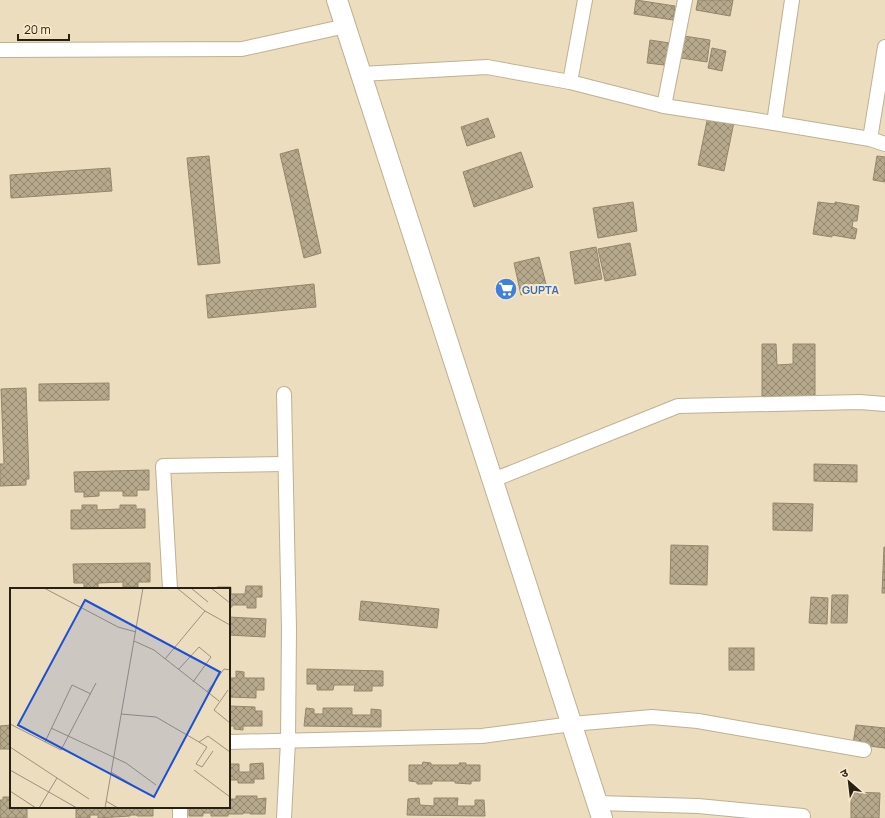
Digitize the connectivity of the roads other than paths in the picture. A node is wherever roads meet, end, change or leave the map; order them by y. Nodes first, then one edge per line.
1 (337, 0) edge
2 (585, 0) edge
3 (685, 0) edge
4 (792, 0) edge
5 (346, 26) junction
6 (885, 47) edge
7 (0, 50) edge
8 (361, 74) junction
9 (570, 82) junction
10 (664, 106) junction
11 (774, 123) junction
12 (870, 139) junction
13 (885, 144) edge
14 (284, 394) dead end
15 (885, 404) edge
16 (285, 464) junction
17 (493, 480) junction
18 (170, 588) edge
19 (572, 724) junction
20 (288, 741) junction
21 (230, 742) edge
22 (864, 750) dead end
23 (600, 811) edge
24 (803, 816) dead end
25 (284, 818) edge

1 - 5 main road
2 - 9 street
3 - 10 street
4 - 11 street
5 - 7 street
5 - 8 main road
6 - 12 street
8 - 9 street
8 - 17 main road
9 - 10 street
10 - 11 street
11 - 12 street
12 - 13 street
14 - 16 street
15 - 17 street
16 - 18 street
16 - 20 street
17 - 19 main road
19 - 20 street
19 - 22 street
19 - 23 main road
20 - 21 street
20 - 25 street
23 - 24 street

